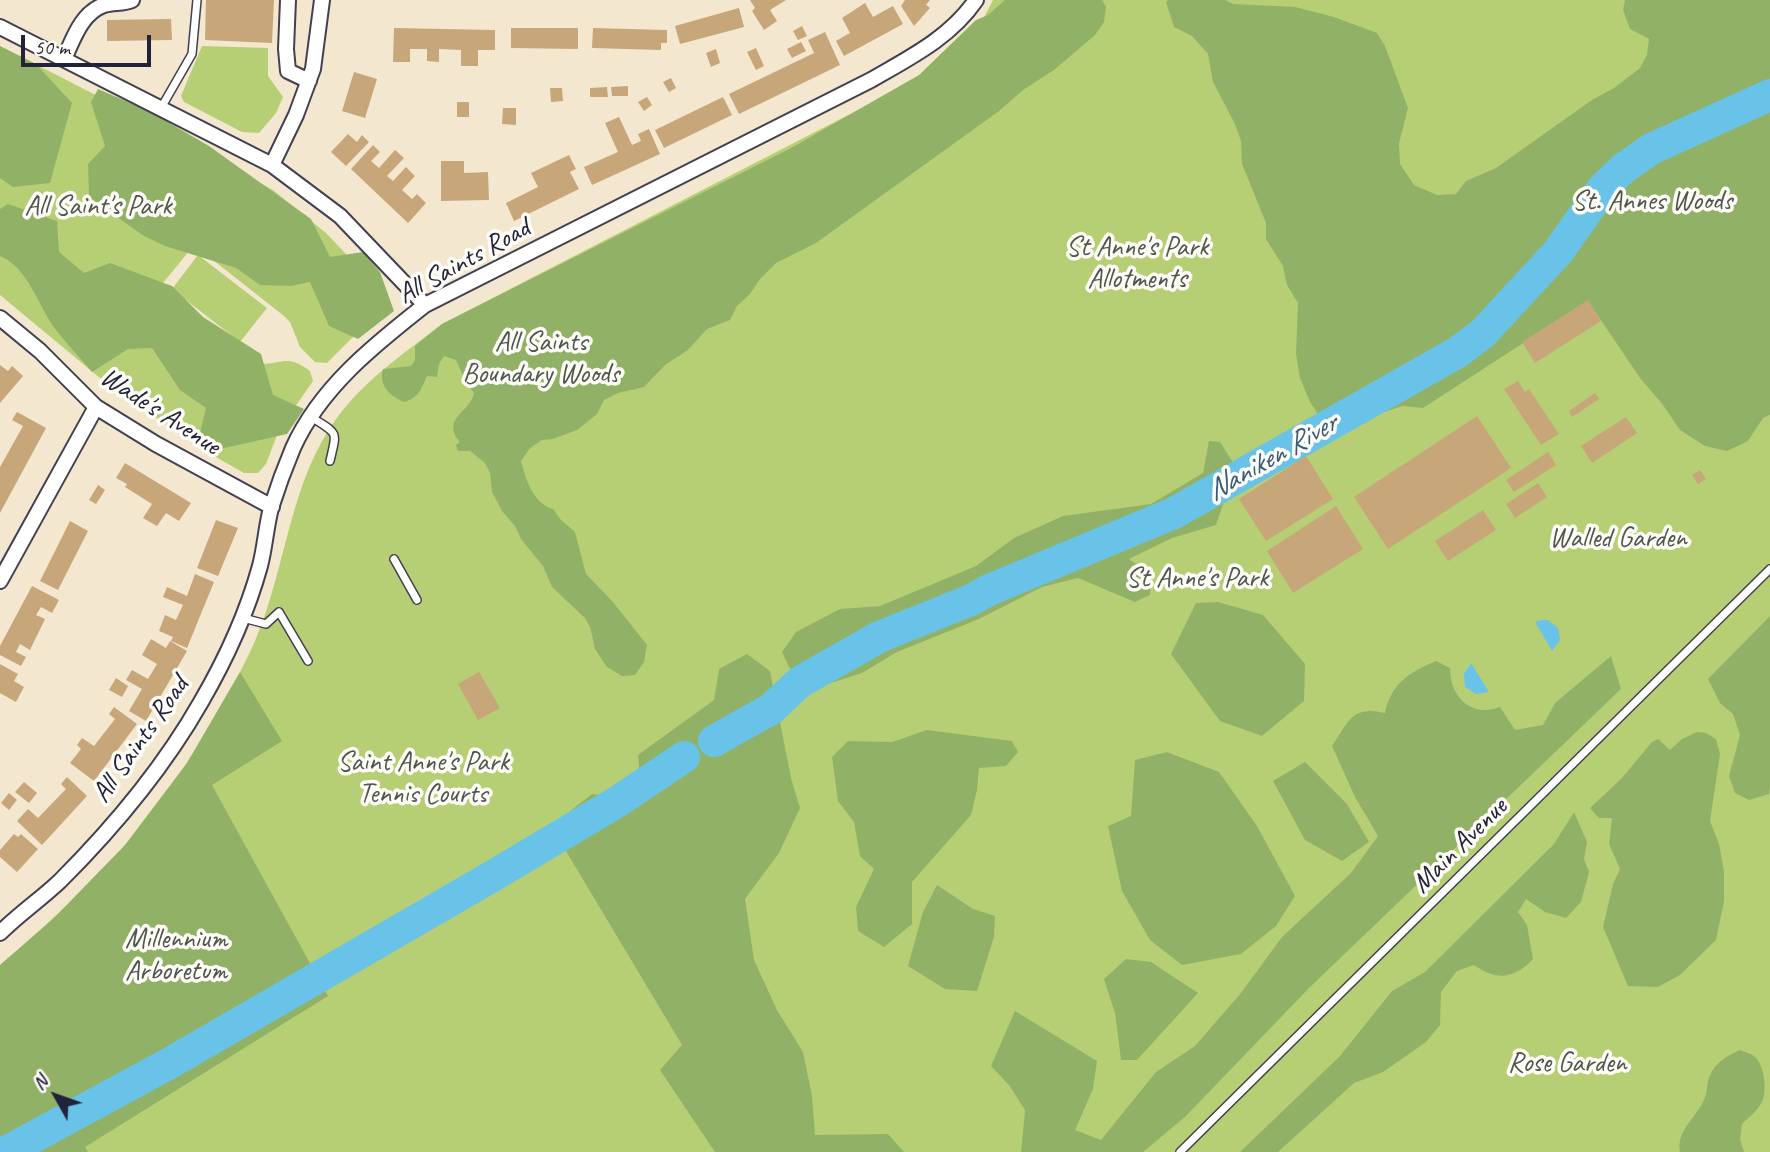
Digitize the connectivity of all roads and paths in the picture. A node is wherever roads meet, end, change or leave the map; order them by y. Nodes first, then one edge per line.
1 (132, 0) edge
2 (197, 0) edge
3 (288, 0) edge
4 (322, 0) edge
5 (976, 0) edge
6 (0, 27) edge
7 (64, 59) junction
8 (309, 81) junction
9 (161, 108) junction
10 (272, 165) junction
11 (425, 305) junction
12 (0, 318) edge
13 (96, 407) junction
14 (311, 416) junction
15 (330, 461) dead end
16 (272, 508) junction
17 (394, 559) dead end
18 (1770, 569) edge
19 (0, 581) edge
20 (417, 600) dead end
21 (243, 618) junction
22 (309, 661) dead end
23 (1, 930) edge
24 (1180, 1152) edge

1 - 7 street
2 - 9 lane
3 - 8 street
4 - 8 street
5 - 11 street, All Saints Road
6 - 7 street
7 - 9 street
8 - 10 street
9 - 10 street
10 - 11 street
11 - 14 street, All Saints Road
12 - 13 street, Wade's Avenue
13 - 16 street, Wade's Avenue
13 - 19 street
14 - 15 lane
14 - 16 street, All Saints Road
16 - 21 street, All Saints Road
17 - 20 lane
18 - 24 lane, Main Avenue
21 - 22 lane
21 - 23 street, All Saints Road

